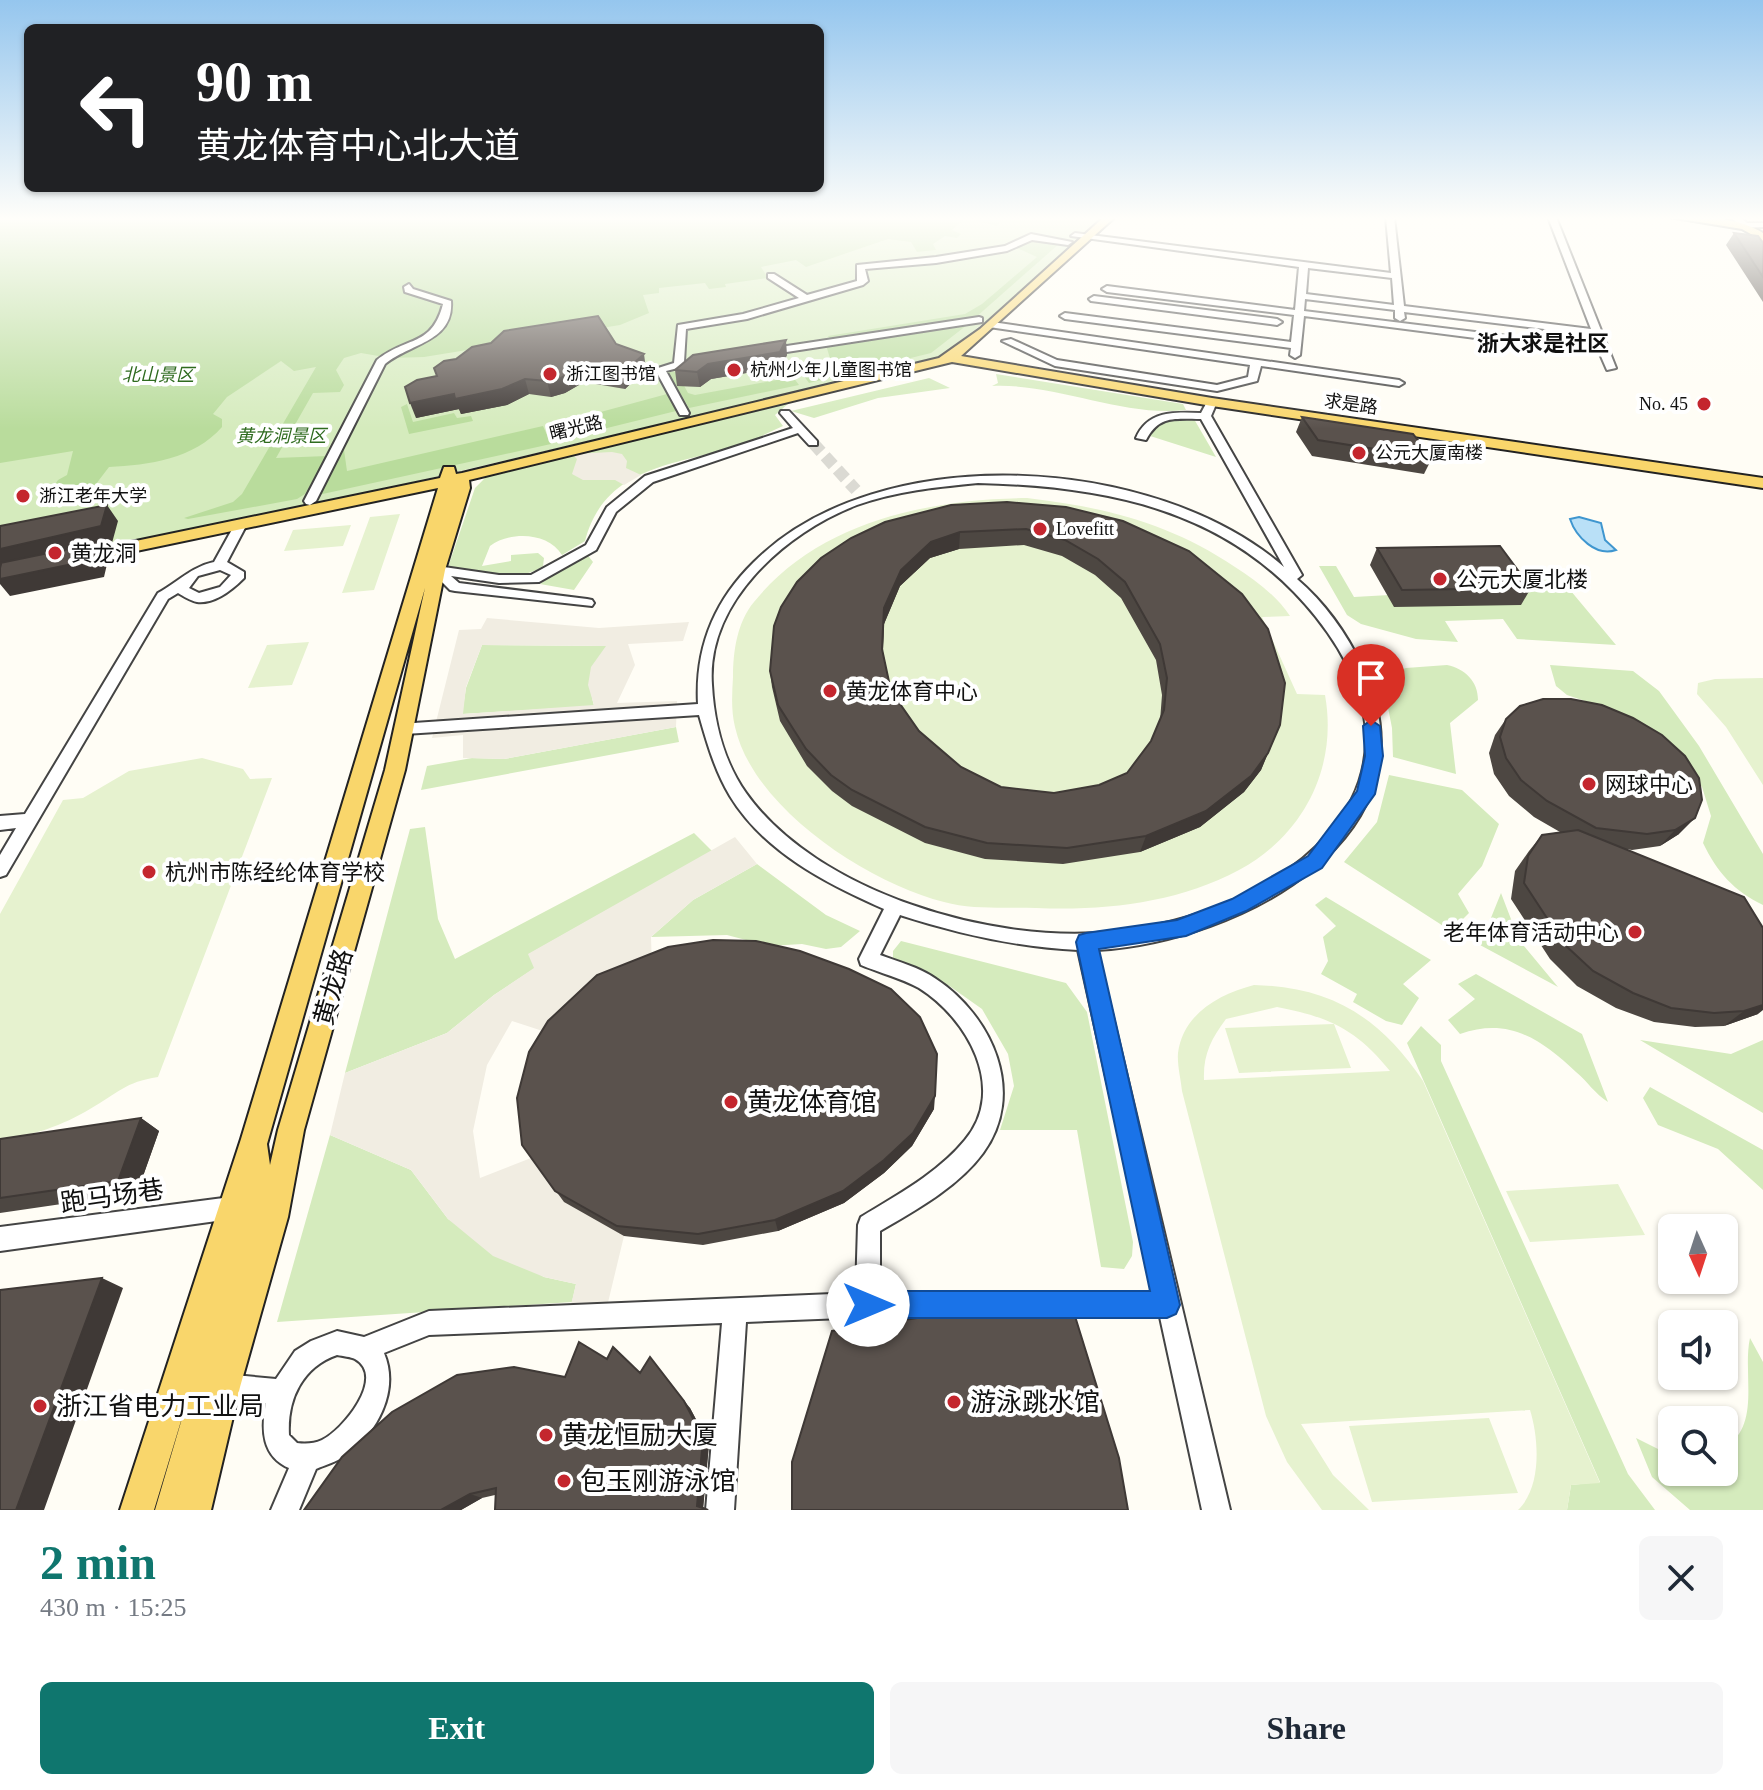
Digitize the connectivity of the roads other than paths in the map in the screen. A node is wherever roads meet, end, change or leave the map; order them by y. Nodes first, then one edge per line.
1 (409, 287) dead end
2 (789, 287) edge
3 (844, 287) edge
4 (1018, 287) edge
5 (1029, 287) edge
6 (1303, 287) edge
7 (1397, 287) edge
8 (1579, 287) edge
9 (1107, 289) dead end
10 (1302, 296) junction
11 (805, 298) junction
12 (1094, 299) dead end
13 (1399, 308) junction
14 (1065, 316) dead end
15 (979, 320) junction
16 (1299, 320) junction
17 (1400, 324) junction
18 (992, 325) junction
19 (1597, 333) junction
20 (1007, 341) dead end
21 (1296, 346) junction
22 (1604, 351) junction
23 (760, 353) edge
24 (936, 355) junction
25 (951, 358) junction
26 (703, 362) edge
27 (1256, 363) junction
28 (679, 366) junction
29 (1294, 368) junction
30 (1611, 368) dead end
31 (1399, 383) dead end
32 (1208, 409) junction
33 (684, 413) junction
34 (785, 413) dead end
35 (800, 429) junction
36 (1142, 438) dead end
37 (813, 443) tunnel mouth
38 (453, 476) junction
39 (1763, 483) edge
40 (310, 501) junction
41 (241, 524) junction
42 (219, 565) junction
43 (446, 578) junction
44 (1300, 584) junction
45 (183, 585) junction
46 (587, 603) dead end
47 (704, 709) junction
48 (405, 728) junction
49 (391, 785) junction
50 (357, 790) junction
51 (30, 820) junction
52 (0, 823) edge
53 (0, 870) edge
54 (895, 906) junction
55 (1086, 942) junction
56 (255, 1139) junction
57 (231, 1208) junction
58 (0, 1239) edge
59 (868, 1305) junction
60 (1167, 1305) junction
61 (735, 1309) junction
62 (364, 1349) junction
63 (224, 1387) junction
64 (280, 1392) junction
65 (307, 1458) junction
66 (137, 1510) edge
67 (172, 1510) edge
68 (194, 1510) edge
69 (285, 1510) edge
70 (720, 1510) edge
71 (1216, 1510) edge

1 - 40 street
2 - 11 street
3 - 11 street
4 - 15 main road, 曙光路
5 - 18 main road, 曙光路
6 - 10 street
7 - 13 street
8 - 19 street
9 - 16 street
10 - 13 street
10 - 16 street
11 - 28 street
12 - 16 street
13 - 17 street
13 - 19 street
14 - 21 street
15 - 23 street
15 - 24 main road, 曙光路
16 - 17 street
16 - 21 street
17 - 22 street
18 - 25 main road, 曙光路
18 - 27 street
19 - 22 street
20 - 27 street
21 - 29 street
22 - 30 street
24 - 25 main road, 求是路
24 - 33 main road, 曙光路
25 - 32 main road, 求是路
25 - 38 main road, 曙光路
26 - 28 street
27 - 29 street
28 - 33 street
29 - 31 street
32 - 36 street
32 - 39 main road, 求是路
32 - 44 street
33 - 38 main road, 曙光路
34 - 35 street
35 - 37 street
35 - 43 street
38 - 40 main road, 曙光路
38 - 41 main road, 曙光路
38 - 43 main road, 黄龙路
38 - 50 main road, 黄龙路
40 - 41 main road, 曙光路
41 - 42 street
42 - 45 street
42 - 45 street
43 - 46 street
43 - 48 main road, 黄龙路
44 - 47 street
44 - 55 street
45 - 51 street
47 - 48 street
47 - 54 street
48 - 49 main road, 黄龙路
49 - 50 main road
49 - 63 main road, 黄龙路
50 - 56 main road, 黄龙路
51 - 52 street
51 - 53 street
54 - 55 street
54 - 59 street
55 - 60 street
56 - 57 main road, 黄龙路
56 - 67 main road
57 - 58 street, 跑马场巷
57 - 66 main road, 黄龙路
59 - 60 street
59 - 61 street
60 - 71 street
61 - 62 street
61 - 70 street
62 - 64 street
62 - 65 street
63 - 64 street
63 - 68 main road, 黄龙路
64 - 65 street
65 - 69 street

